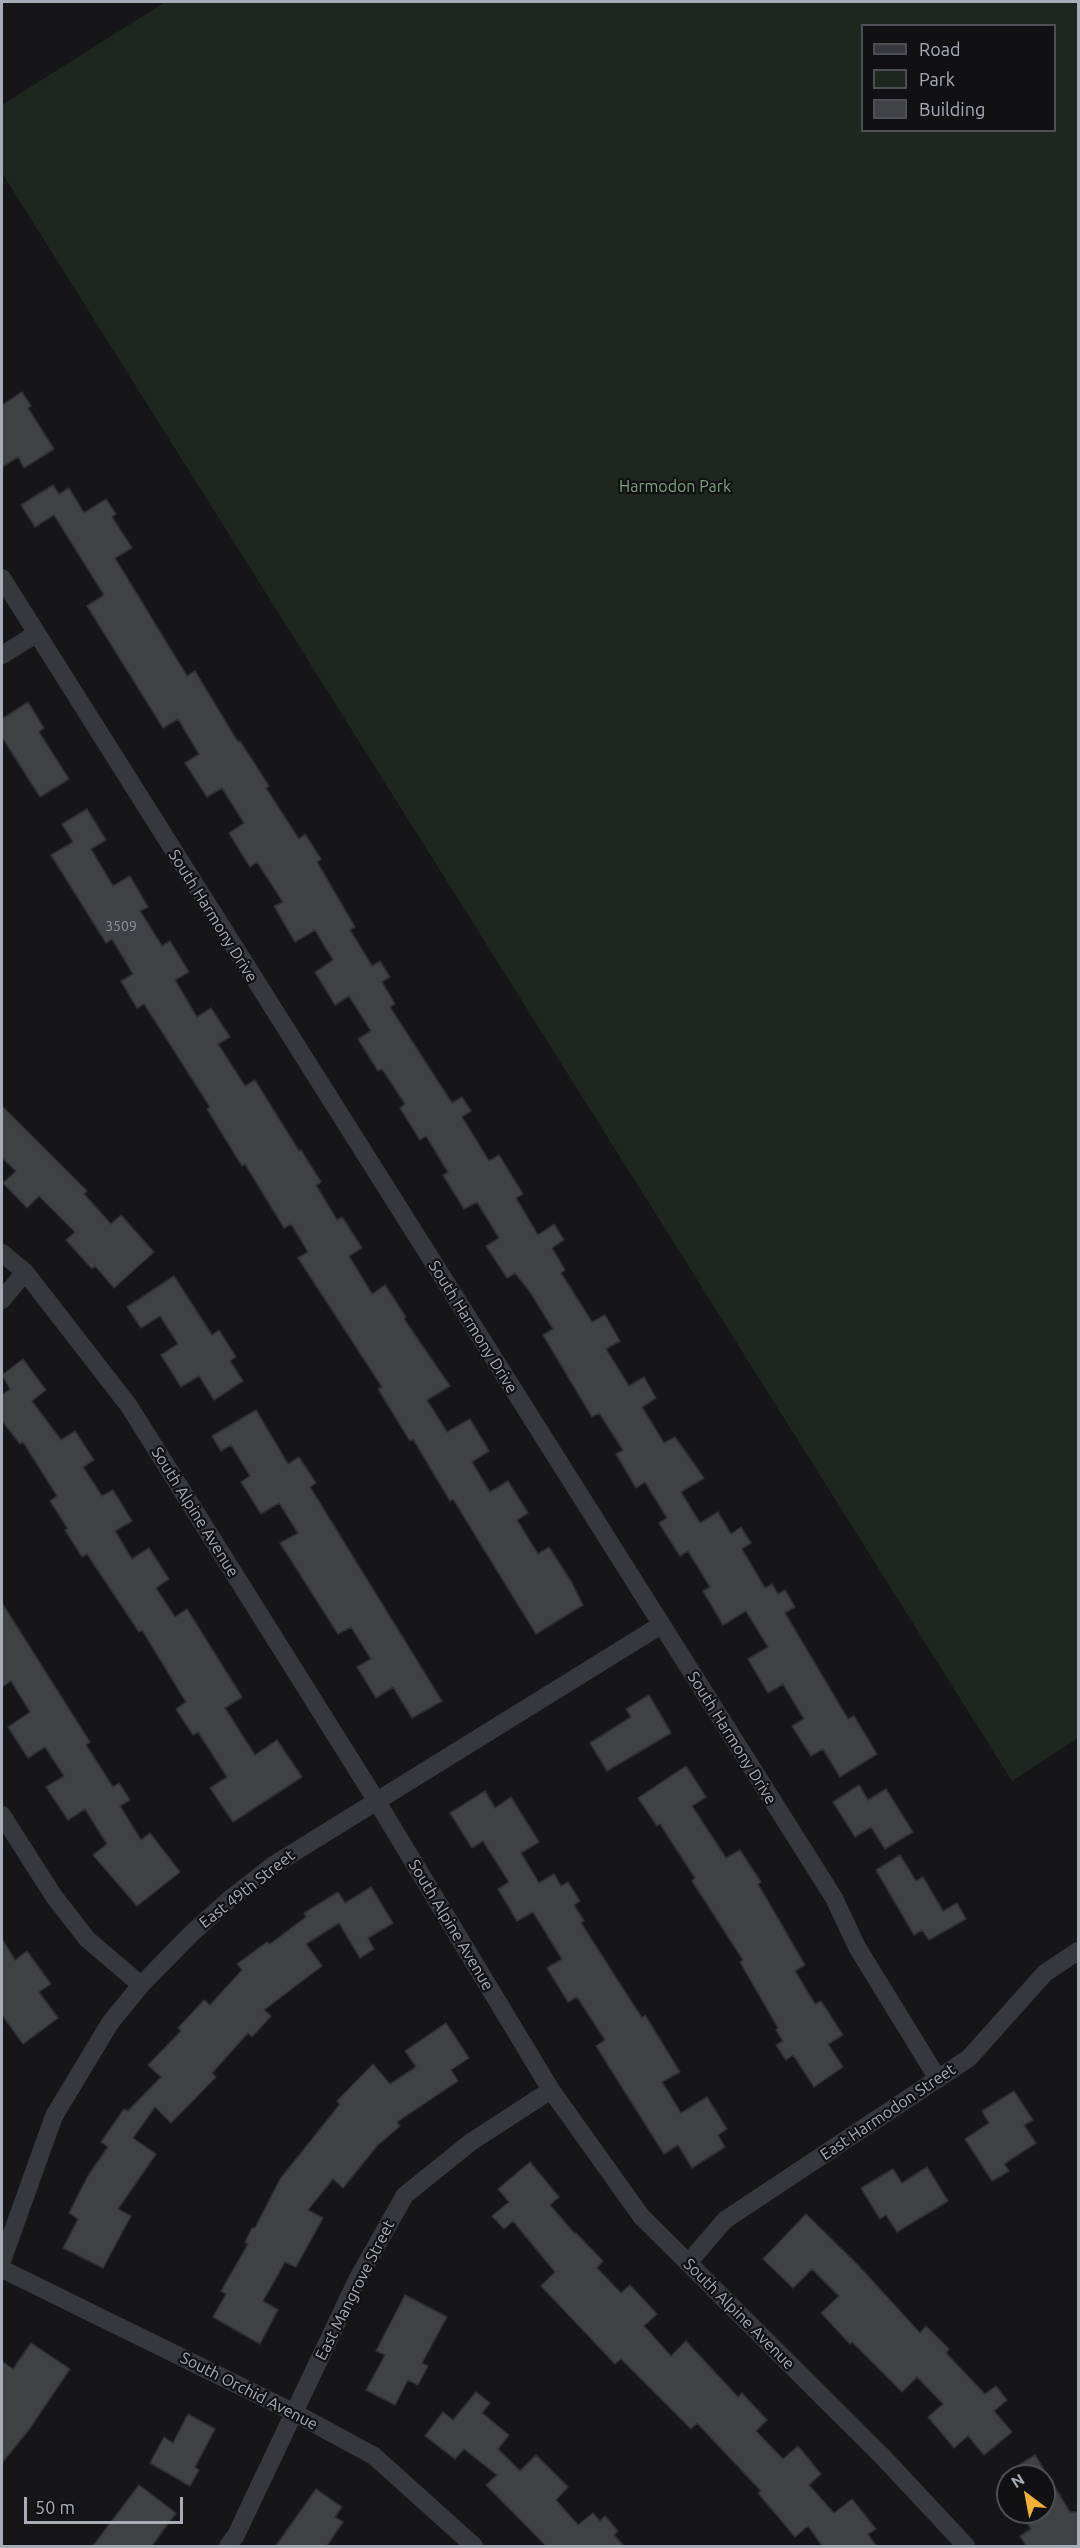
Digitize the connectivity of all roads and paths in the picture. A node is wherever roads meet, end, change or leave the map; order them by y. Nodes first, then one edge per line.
1 (2, 578) edge
2 (36, 634) junction
3 (2, 656) edge
4 (2, 1253) edge
5 (25, 1272) junction
6 (2, 1300) edge
7 (661, 1625) junction
8 (376, 1800) junction
9 (2, 1815) edge
10 (1078, 1951) edge
11 (141, 1985) junction
12 (938, 2079) junction
13 (550, 2090) junction
14 (2, 2261) edge
15 (688, 2263) junction
16 (2, 2270) edge
17 (293, 2412) junction
18 (228, 2547) edge
19 (474, 2547) edge
20 (966, 2547) edge

1 - 2 street, South Harmony Drive
2 - 3 street
2 - 7 street, South Harmony Drive
4 - 5 street, South Alpine Avenue
5 - 6 street
5 - 8 street, South Alpine Avenue
7 - 8 street, East 49th Street
7 - 12 street, South Harmony Drive
8 - 11 street, East 49th Street
8 - 13 street, South Alpine Avenue
9 - 11 street
10 - 12 street, East Harmodon Street
11 - 14 street, East 49th Street
12 - 15 street, East Harmodon Street
13 - 15 street, South Alpine Avenue
13 - 17 street, East Mangrove Street
15 - 20 street, South Alpine Avenue
16 - 17 street, South Orchid Avenue
17 - 18 street, East Mangrove Street
17 - 19 street, South Orchid Avenue

